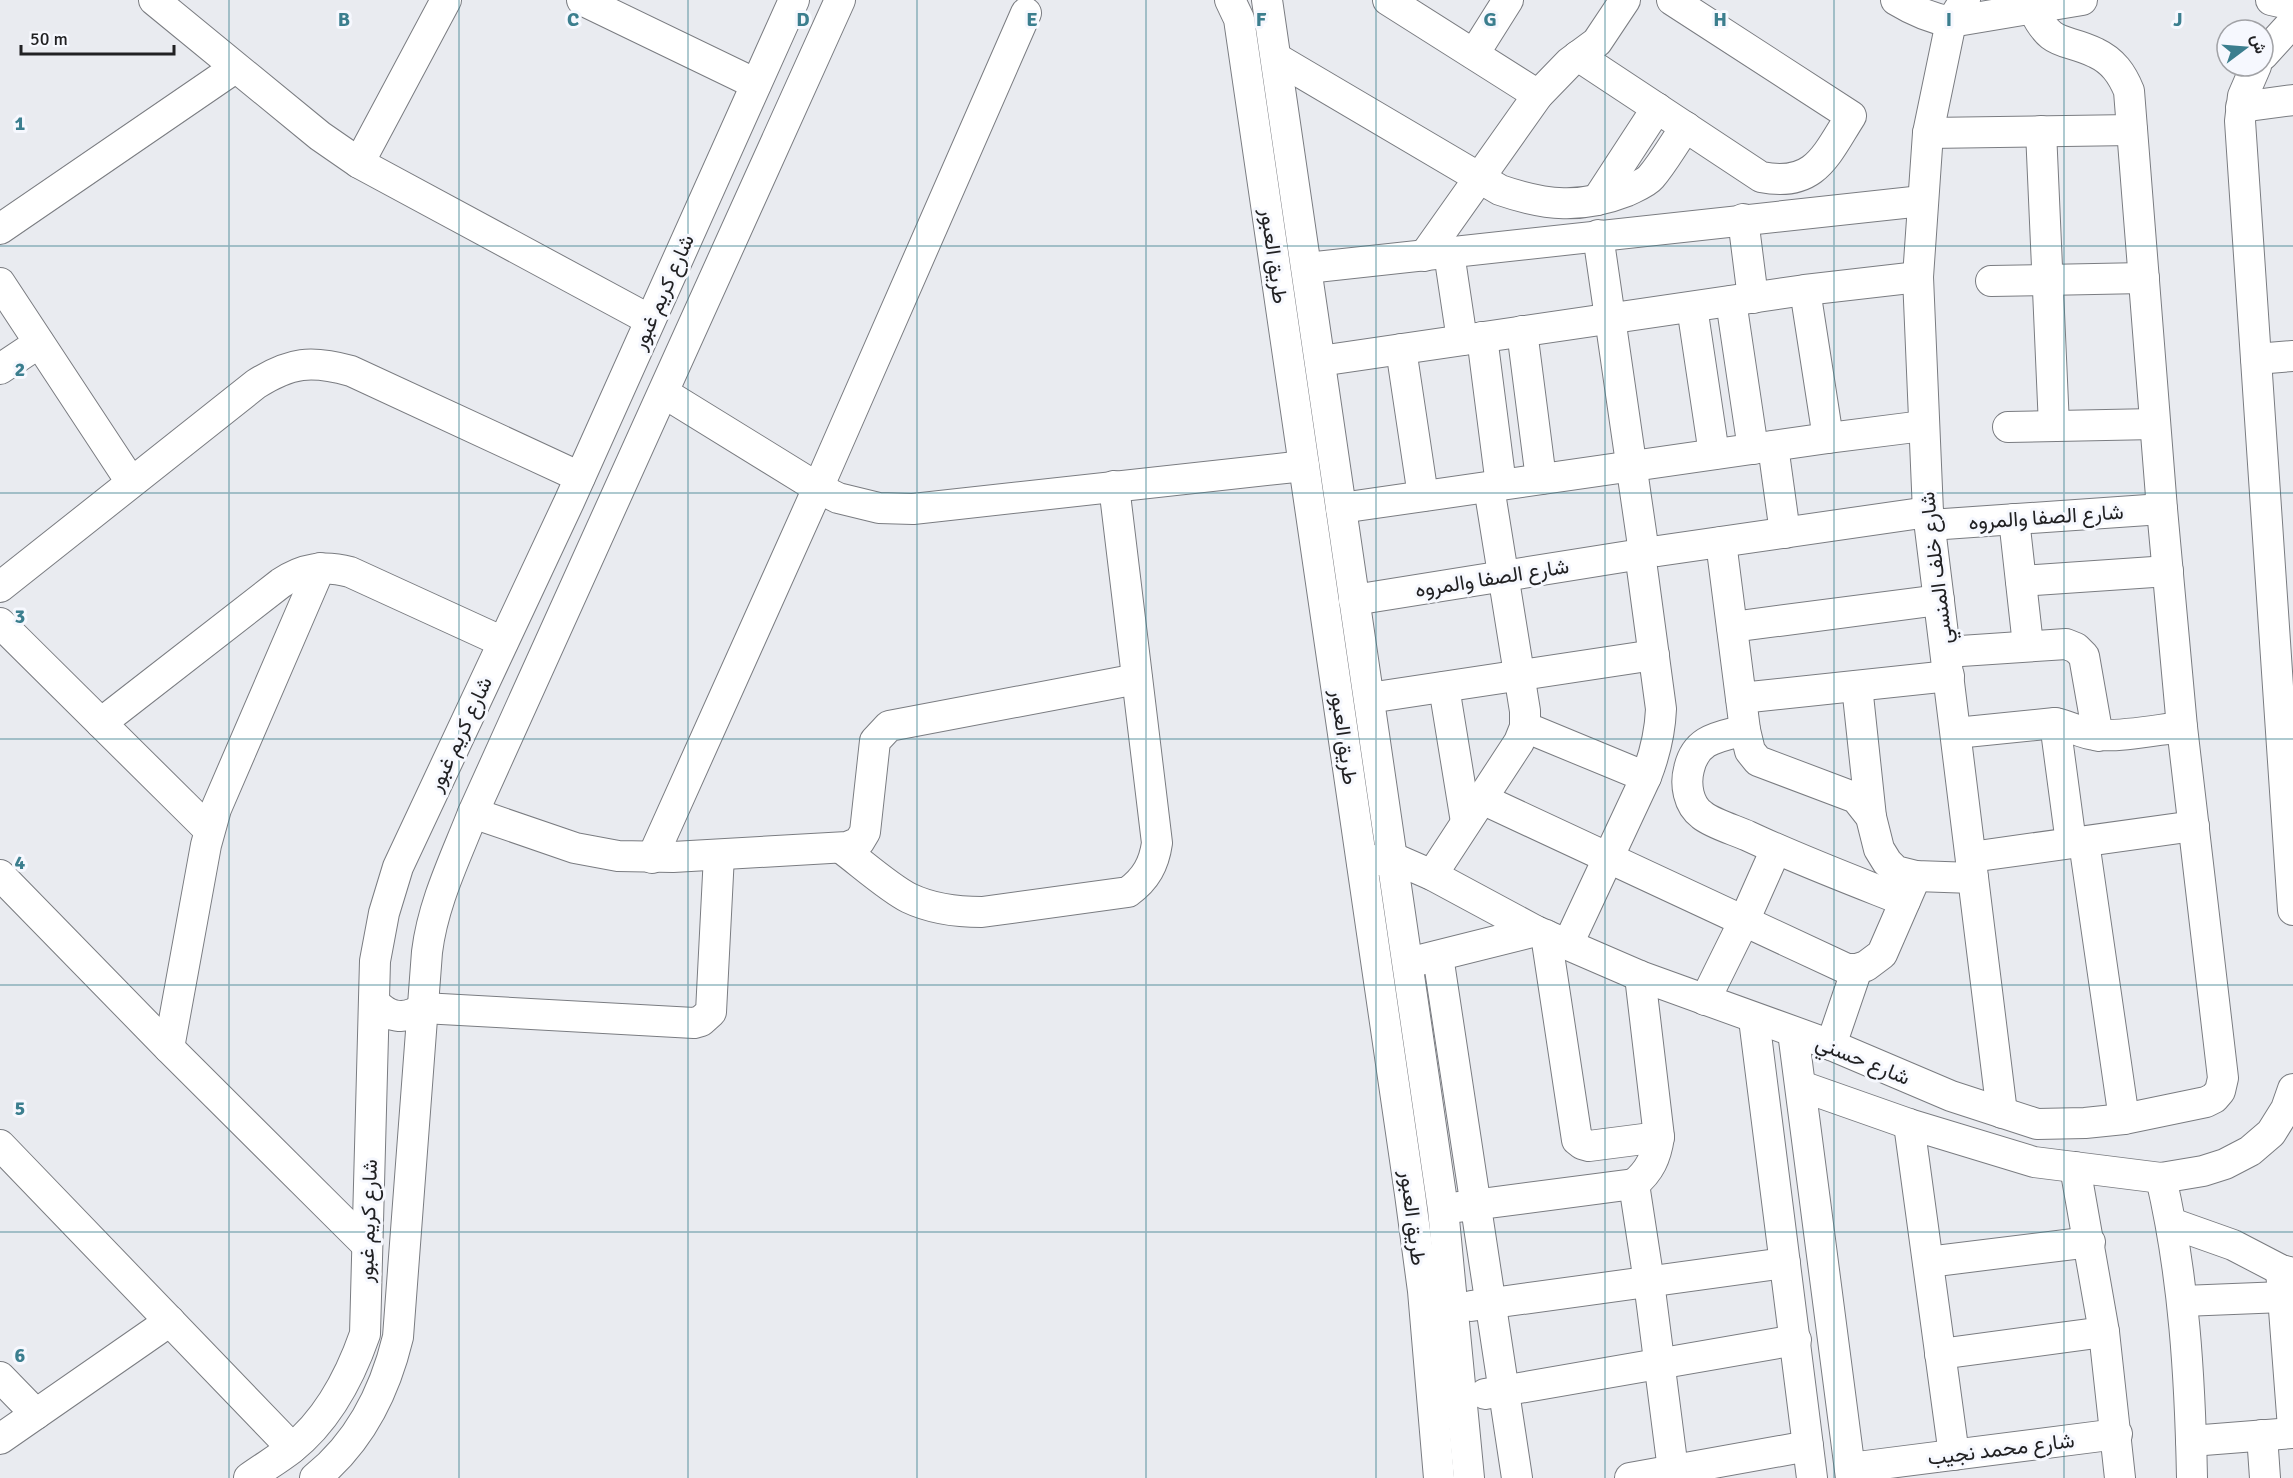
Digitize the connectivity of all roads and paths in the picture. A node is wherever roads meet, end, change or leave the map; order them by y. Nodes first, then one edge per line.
1 (154, 0) edge
2 (446, 0) edge
3 (582, 0) edge
4 (794, 0) edge
5 (840, 0) edge
6 (1266, 0) edge
7 (1388, 0) edge
8 (1508, 0) edge
9 (1625, 0) edge
10 (1672, 0) edge
11 (1896, 0) edge
12 (2082, 0) edge
13 (2271, 0) edge
14 (2036, 4) edge
15 (2293, 5) edge
16 (1241, 6) edge
17 (1958, 11) edge
18 (1026, 13) dead end
19 (2293, 22) edge
20 (2275, 42) edge
21 (1474, 54) junction
22 (1578, 56) junction
23 (1276, 58) junction
24 (235, 68) junction
25 (2250, 78) edge
26 (756, 84) junction
27 (1538, 95) junction
28 (2293, 100) edge
29 (2241, 107) junction
30 (1657, 108) junction
31 (1686, 126) junction
32 (2132, 129) junction
33 (2041, 131) junction
34 (1928, 133) junction
35 (359, 163) junction
36 (1479, 178) junction
37 (1597, 200) junction
38 (1922, 201) junction
39 (1743, 219) junction
40 (0, 229) edge
41 (1598, 235) junction
42 (1437, 254) junction
43 (1307, 268) junction
44 (1918, 277) junction
45 (2144, 278) junction
46 (2047, 279) junction
47 (1991, 280) dead end
48 (0, 283) edge
49 (1805, 290) junction
50 (1742, 299) junction
51 (1692, 307) junction
52 (1610, 319) junction
53 (650, 320) junction
54 (1522, 332) junction
55 (1472, 339) junction
56 (39, 343) junction
57 (1401, 349) junction
58 (2293, 356) edge
59 (2256, 359) junction
60 (1320, 361) junction
61 (0, 369) edge
62 (664, 393) junction
63 (2155, 424) junction
64 (1923, 426) junction
65 (2054, 426) junction
66 (2008, 427) dead end
67 (1828, 438) junction
68 (1763, 447) junction
69 (1714, 454) junction
70 (1305, 466) junction
71 (1631, 466) junction
72 (580, 477) junction
73 (1541, 479) junction
74 (131, 482) junction
75 (1114, 486) junction
76 (1495, 486) junction
77 (818, 488) junction
78 (1423, 496) junction
79 (1341, 508) junction
80 (2162, 509) junction
81 (1929, 518) junction
82 (2014, 519) junction
83 (1785, 533) junction
84 (1722, 542) junction
85 (1643, 553) junction
86 (320, 568) junction
87 (2168, 571) junction
88 (1502, 576) junction
89 (2020, 581) junction
90 (0, 587) edge
91 (1354, 600) junction
92 (1939, 600) junction
93 (2283, 619) edge
94 (0, 623) edge
95 (1732, 627) junction
96 (503, 642) junction
97 (2028, 645) junction
98 (1654, 655) junction
99 (1947, 664) junction
100 (1519, 675) junction
101 (1137, 679) junction
102 (1857, 686) junction
103 (1444, 687) junction
104 (1369, 698) junction
105 (1741, 698) junction
106 (101, 723) junction
107 (2055, 723) junction
108 (1525, 727) junction
109 (2182, 727) junction
110 (1745, 730) junction
111 (1956, 732) junction
112 (2287, 733) edge
113 (2098, 736) junction
114 (1646, 777) junction
115 (1474, 811) junction
116 (473, 813) junction
117 (1871, 817) junction
118 (2194, 826) junction
119 (209, 830) junction
120 (2078, 843) junction
121 (841, 848) junction
122 (1776, 849) junction
123 (719, 855) junction
124 (652, 858) junction
125 (1393, 858) junction
126 (1609, 858) junction
127 (1362, 862) junction
128 (1972, 868) junction
129 (0, 875) edge
130 (1432, 875) junction
131 (2292, 877) edge
132 (1910, 888) junction
133 (2293, 910) edge
134 (1744, 921) junction
135 (1550, 937) junction
136 (1438, 956) junction
137 (1409, 963) junction
138 (1378, 968) junction
139 (1857, 969) junction
140 (1640, 976) junction
141 (1705, 1000) junction
142 (374, 1001) junction
143 (423, 1008) junction
144 (1754, 1018) junction
145 (1793, 1032) junction
146 (1831, 1045) junction
147 (169, 1048) junction
148 (372, 1080) junction
149 (1801, 1086) junction
150 (2293, 1089) edge
151 (417, 1090) junction
152 (2002, 1113) junction
153 (2124, 1119) junction
154 (1909, 1124) junction
155 (2037, 1124) junction
156 (1659, 1137) junction
157 (0, 1145) edge
158 (2034, 1162) junction
159 (2074, 1167) junction
160 (2161, 1178) junction
161 (1634, 1184) junction
162 (1477, 1205) junction
163 (1443, 1209) junction
164 (2171, 1223) junction
165 (2090, 1242) junction
166 (367, 1245) junction
167 (1928, 1262) junction
168 (1785, 1263) junction
169 (2286, 1280) edge
170 (1649, 1282) junction
171 (2183, 1301) junction
172 (1491, 1304) junction
173 (1454, 1309) junction
174 (170, 1321) junction
175 (2104, 1332) junction
176 (1796, 1340) junction
177 (1940, 1354) junction
178 (1659, 1364) junction
179 (0, 1377) edge
180 (1504, 1390) junction
181 (1462, 1398) junction
182 (36, 1414) junction
183 (2293, 1428) edge
184 (2293, 1433) edge
185 (2117, 1434) junction
186 (2262, 1435) junction
187 (0, 1439) edge
188 (2191, 1441) junction
189 (1808, 1446) junction
190 (292, 1448) junction
191 (1954, 1455) junction
192 (1673, 1470) junction
193 (1707, 1471) edge
194 (1851, 1473) edge
195 (249, 1478) edge
196 (315, 1478) edge
197 (1439, 1478) edge
198 (1469, 1478) edge
199 (1517, 1478) edge
200 (1630, 1478) edge
201 (1812, 1478) edge
202 (2120, 1478) edge
203 (2192, 1478) edge
204 (2265, 1478) edge

1 - 24 street
2 - 35 street
3 - 26 street
4 - 26 street, شارع كريم غبور
5 - 62 street, شارع كريم غبور
6 - 23 street, طريق العبور
7 - 21 street
8 - 21 street
9 - 22 street
10 - 31 street
11 - 17 street
12 - 14 street
13 - 15 street
14 - 17 street
14 - 32 street
16 - 70 street, طريق العبور
17 - 34 street, شارع خلف المنسي
18 - 77 street
19 - 20 street
21 - 27 street
22 - 27 street
22 - 30 street
23 - 36 street
23 - 43 street, طريق العبور
24 - 35 street
24 - 40 street
25 - 29 street
26 - 53 street, شارع كريم غبور
27 - 36 street
28 - 29 street
29 - 59 street
30 - 31 street
30 - 37 street
31 - 37 street
32 - 33 street
32 - 45 street
33 - 34 street
33 - 46 street
34 - 38 street, شارع خلف المنسي
35 - 53 street
36 - 37 street
36 - 42 street
38 - 39 street
38 - 44 street, شارع خلف المنسي
39 - 41 street
39 - 50 street
41 - 42 street
41 - 52 street
42 - 43 street
42 - 55 street
43 - 60 street, طريق العبور
44 - 49 street
44 - 64 street, شارع خلف المنسي
45 - 46 street
45 - 63 street
46 - 47 street
46 - 65 street
48 - 56 street
49 - 50 street
49 - 67 street
50 - 51 street
50 - 68 street
51 - 52 street
51 - 69 street
52 - 54 street
52 - 71 street
53 - 72 street, شارع كريم غبور
54 - 55 street
54 - 73 street
55 - 57 street
55 - 76 street
56 - 61 street
56 - 74 street
57 - 60 street
57 - 78 street
58 - 59 street
59 - 93 street
60 - 79 street, طريق العبور
62 - 77 street
62 - 116 street, شارع كريم غبور
63 - 65 street
63 - 80 street
64 - 67 street
64 - 81 street, شارع خلف المنسي
65 - 66 street
67 - 68 street
68 - 69 street
68 - 83 street
69 - 71 street
70 - 75 street
70 - 127 street, طريق العبور
71 - 73 street
71 - 85 street
72 - 74 street
72 - 96 street, شارع كريم غبور
73 - 76 street
74 - 90 street
75 - 77 street
75 - 101 street
76 - 78 street
76 - 88 street
77 - 124 street
78 - 79 street
79 - 91 street, طريق العبور
80 - 82 street, شارع الصفا والمروه
80 - 87 street
81 - 82 street, شارع الصفا والمروه
81 - 83 street, شارع الصفا والمروه
81 - 92 street, شارع خلف المنسي
82 - 89 street
83 - 84 street, شارع الصفا والمروه
84 - 85 street, شارع الصفا والمروه
84 - 95 street
85 - 88 street, شارع الصفا والمروه
85 - 98 street
86 - 96 street
86 - 106 street
86 - 119 street
87 - 89 street
87 - 109 street
88 - 91 street, شارع الصفا والمروه
88 - 100 street
89 - 97 street
91 - 104 street, طريق العبور
92 - 95 street
92 - 99 street, شارع خلف المنسي
93 - 112 street
94 - 106 street
95 - 105 street
96 - 142 street, شارع كريم غبور
97 - 99 street
97 - 113 street
98 - 100 street
98 - 114 street
99 - 102 street
99 - 111 street, شارع خلف المنسي
100 - 103 street
100 - 108 street
101 - 121 street
101 - 121 street
102 - 105 street
102 - 117 street
103 - 104 street
103 - 115 street
104 - 125 street, طريق العبور
105 - 110 street
106 - 119 street
107 - 111 street
107 - 113 street
107 - 120 street
108 - 114 street
108 - 115 street
109 - 113 street
109 - 118 street
110 - 117 street
110 - 122 street
111 - 128 street, شارع خلف المنسي
112 - 131 street
114 - 126 street
115 - 126 street
115 - 130 street
116 - 124 street
116 - 143 street, شارع كريم غبور
117 - 132 street
118 - 120 street
118 - 153 street, شارع حسني
119 - 147 street
120 - 128 street
120 - 153 street
121 - 123 street
122 - 132 street
122 - 134 street
123 - 124 street
123 - 143 street
125 - 127 street
125 - 130 street, شارع حسني
125 - 137 street, طريق العبور
126 - 134 street
126 - 135 street
127 - 138 street, طريق العبور
128 - 132 street
128 - 152 street, شارع خلف المنسي
129 - 147 street
130 - 135 street, شارع حسني
131 - 133 street
132 - 139 street
134 - 139 street
134 - 141 street
135 - 136 street
135 - 140 street, شارع حسني
135 - 156 street
136 - 137 street
136 - 162 street
137 - 138 street
137 - 163 street, طريق العبور
138 - 197 street, طريق العبور
139 - 146 street
140 - 141 street, شارع حسني
140 - 156 street
141 - 144 street, شارع حسني
142 - 143 street
142 - 148 street, شارع كريم غبور
143 - 151 street, شارع كريم غبور
144 - 145 street, شارع حسني
144 - 168 street
145 - 146 street, شارع حسني
145 - 149 street
146 - 152 street, شارع حسني
147 - 166 street
148 - 151 street
148 - 166 street, شارع كريم غبور
149 - 154 street
149 - 194 street
150 - 160 street
151 - 196 street, شارع كريم غبور
152 - 155 street, شارع حسني
153 - 155 street, شارع حسني
154 - 158 street
154 - 167 street
155 - 158 street
156 - 161 street
157 - 174 street
158 - 159 street
159 - 160 street
159 - 165 street
160 - 164 street
161 - 162 street
161 - 170 street
162 - 163 street
162 - 172 street
163 - 173 street, طريق العبور
164 - 169 street
164 - 171 street
165 - 167 street
165 - 175 street
166 - 190 street, شارع كريم غبور
167 - 177 street
168 - 170 street
168 - 176 street
169 - 171 street
169 - 183 street
170 - 172 street
170 - 178 street
171 - 188 street
172 - 173 street
172 - 180 street
173 - 181 street, طريق العبور
174 - 182 street
174 - 190 street
175 - 177 street
175 - 185 street
176 - 178 street
176 - 189 street
177 - 191 street
178 - 180 street
178 - 192 street
179 - 182 street
180 - 181 street
180 - 199 street
181 - 198 street, طريق العبور
182 - 187 street
184 - 186 street
185 - 191 street, شارع محمد نجيب
185 - 202 street
186 - 188 street
186 - 204 street
188 - 203 street
189 - 193 street
189 - 201 street
190 - 195 street, شارع كريم غبور
191 - 194 street, شارع محمد نجيب
192 - 193 street
192 - 200 street

